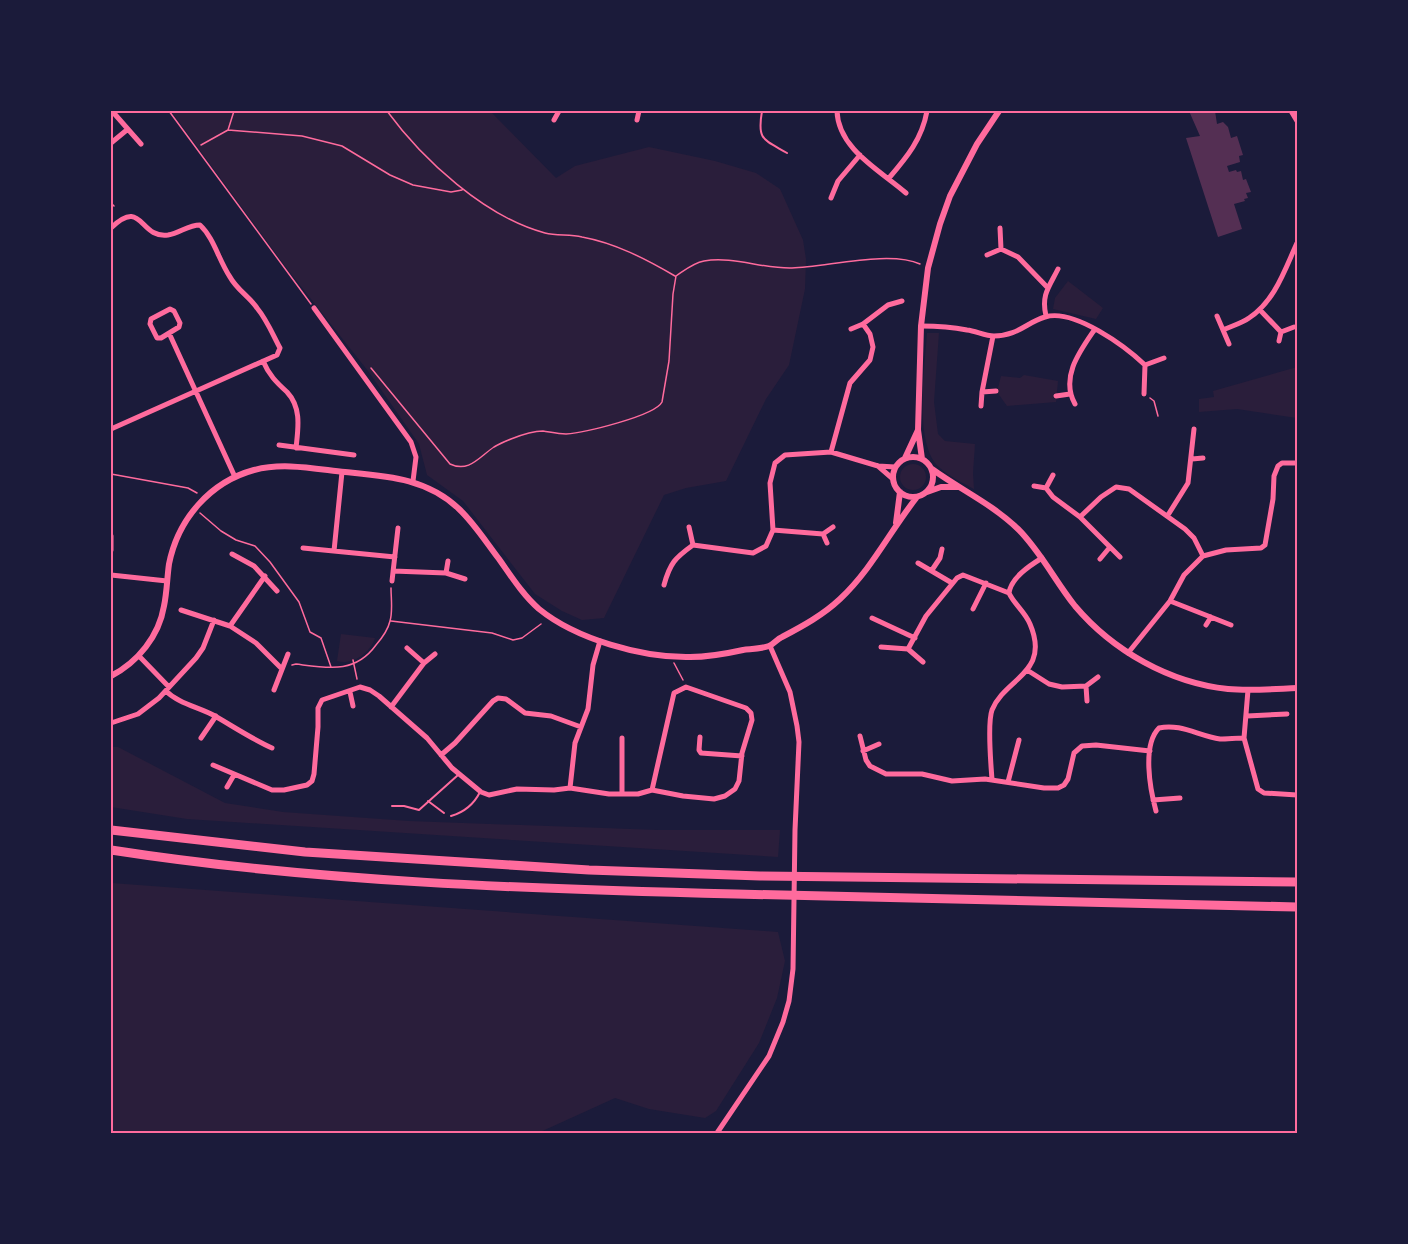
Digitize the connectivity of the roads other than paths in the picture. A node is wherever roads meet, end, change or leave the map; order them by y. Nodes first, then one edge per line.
1 (558, 111) edge
2 (637, 111) edge
3 (762, 111) edge
4 (837, 111) edge
5 (927, 111) edge
6 (999, 111) edge
7 (1291, 111) edge
8 (113, 112) edge
9 (554, 120) dead end
10 (638, 120) dead end
11 (1297, 121) edge
12 (128, 129) junction
13 (111, 143) edge
14 (141, 144) dead end
15 (787, 153) dead end
16 (860, 155) junction
17 (889, 178) junction
18 (906, 193) dead end
19 (831, 198) dead end
20 (111, 228) edge
21 (1000, 228) dead end
22 (1297, 243) edge
23 (1000, 249) junction
24 (987, 255) dead end
25 (1058, 269) dead end
26 (1047, 287) junction
27 (902, 302) dead end
28 (314, 308) road end
29 (1260, 310) junction
30 (1046, 316) junction
31 (1217, 316) dead end
32 (863, 324) junction
33 (921, 326) junction
34 (1294, 327) dead end
35 (850, 328) dead end
36 (1095, 329) junction
37 (1223, 330) junction
38 (1281, 332) junction
39 (170, 333) junction
40 (993, 336) junction
41 (1279, 341) dead end
42 (1229, 344) dead end
43 (1164, 358) dead end
44 (263, 361) junction
45 (1145, 365) junction
46 (196, 390) junction
47 (996, 391) dead end
48 (982, 392) junction
49 (1070, 394) junction
50 (1144, 394) road end
51 (1056, 396) dead end
52 (1075, 404) dead end
53 (981, 406) dead end
54 (111, 429) edge
55 (1194, 429) dead end
56 (918, 430) junction
57 (279, 446) dead end
58 (296, 448) junction
59 (831, 452) junction
60 (354, 455) dead end
61 (905, 458) junction
62 (1203, 458) dead end
63 (922, 459) junction
64 (1192, 459) junction
65 (1297, 463) edge
66 (878, 466) junction
67 (895, 467) junction
68 (932, 470) junction
69 (342, 472) junction
70 (1053, 475) dead end
71 (235, 477) junction
72 (892, 479) junction
73 (413, 481) junction
74 (1034, 486) dead end
75 (957, 487) junction
76 (1047, 489) junction
77 (900, 492) junction
78 (927, 492) junction
79 (917, 497) junction
80 (1168, 516) junction
81 (1080, 517) junction
82 (896, 523) junction
83 (689, 527) dead end
84 (833, 527) dead end
85 (399, 528) dead end
86 (773, 530) junction
87 (824, 534) junction
88 (111, 536) edge
89 (826, 543) dead end
90 (693, 545) junction
91 (1110, 547) junction
92 (303, 549) dead end
93 (942, 549) dead end
94 (111, 550) edge
95 (334, 551) junction
96 (232, 554) dead end
97 (1203, 556) junction
98 (394, 557) junction
99 (1120, 557) dead end
100 (1042, 558) junction
101 (1100, 559) dead end
102 (448, 561) dead end
103 (918, 563) dead end
104 (932, 570) junction
105 (393, 571) junction
106 (446, 573) junction
107 (111, 575) edge
108 (265, 576) junction
109 (465, 579) dead end
110 (167, 581) junction
111 (392, 581) road end
112 (952, 583) junction
113 (986, 583) junction
114 (664, 585) dead end
115 (277, 591) dead end
116 (1009, 593) junction
117 (1170, 601) junction
118 (973, 609) dead end
119 (181, 610) dead end
120 (1211, 617) junction
121 (872, 618) dead end
122 (214, 620) junction
123 (1206, 625) dead end
124 (230, 626) junction
125 (1231, 626) dead end
126 (915, 638) junction
127 (600, 641) junction
128 (770, 646) junction
129 (881, 647) dead end
130 (407, 648) dead end
131 (908, 649) junction
132 (1128, 653) junction
133 (288, 654) dead end
134 (435, 654) dead end
135 (139, 656) junction
136 (923, 662) dead end
137 (424, 663) junction
138 (282, 669) junction
139 (1028, 670) junction
140 (111, 676) edge
141 (1098, 677) dead end
142 (1086, 686) junction
143 (168, 688) junction
144 (1297, 688) edge
145 (274, 690) dead end
146 (1248, 690) junction
147 (350, 692) junction
148 (1088, 701) dead end
149 (353, 706) dead end
150 (390, 707) junction
151 (1287, 714) dead end
152 (216, 716) junction
153 (1247, 716) junction
154 (111, 723) edge
155 (581, 727) junction
156 (860, 736) dead end
157 (700, 737) dead end
158 (201, 738) dead end
159 (622, 738) dead end
160 (1244, 738) junction
161 (1019, 740) dead end
162 (879, 744) dead end
163 (272, 748) dead end
164 (863, 751) junction
165 (1150, 752) junction
166 (441, 755) junction
167 (742, 756) junction
168 (213, 765) dead end
169 (460, 773) junction
170 (234, 775) junction
171 (992, 780) junction
172 (1008, 782) junction
173 (227, 787) dead end
174 (570, 788) junction
175 (652, 790) junction
176 (481, 792) junction
177 (622, 795) junction
178 (1297, 795) edge
179 (1180, 798) dead end
180 (1153, 800) junction
181 (428, 801) junction
182 (392, 806) dead end
183 (1156, 811) dead end
184 (444, 813) dead end
185 (451, 816) dead end
186 (111, 830) edge
187 (111, 850) edge
188 (1297, 882) edge
189 (1297, 907) edge
190 (717, 1133) edge

1 - 9 street
2 - 10 street
3 - 15 lane
4 - 16 street
5 - 17 street
6 - 33 street
7 - 11 street
8 - 12 street
12 - 13 street
12 - 14 street
16 - 17 street
16 - 19 street
17 - 18 street
20 - 44 street
21 - 23 street
22 - 29 street
23 - 24 street
23 - 26 street
25 - 26 street
26 - 30 street
27 - 32 street
28 - 73 street
29 - 37 street
29 - 38 street
30 - 36 street
30 - 40 street
31 - 37 street
32 - 35 street
32 - 59 street
33 - 40 street
33 - 56 street
34 - 38 street
36 - 45 street
36 - 49 street
37 - 42 street
38 - 41 street
39 - 39 street
39 - 46 street
40 - 48 street
43 - 45 street
44 - 46 street
44 - 58 street
45 - 50 street
46 - 54 street
46 - 71 street
47 - 48 street
48 - 53 street
49 - 51 street
49 - 52 street
55 - 64 street
56 - 61 street
56 - 63 street
57 - 58 street
58 - 60 street
59 - 66 street
59 - 86 street
61 - 63 street
61 - 67 street
62 - 64 street
63 - 68 street
64 - 80 street
65 - 97 street
66 - 67 street
66 - 72 street
67 - 72 street
68 - 75 street
68 - 78 street
69 - 71 street
69 - 73 street
69 - 95 street
70 - 76 street
71 - 110 street
72 - 77 street
73 - 127 street
74 - 76 street
75 - 78 street
75 - 100 street
76 - 81 street
77 - 79 street
77 - 82 street
78 - 79 street
79 - 82 street
80 - 81 street
80 - 97 street
81 - 91 street
82 - 128 street
83 - 90 street
84 - 87 street
85 - 98 street
86 - 87 street
86 - 90 street
87 - 89 street
88 - 94 street
90 - 114 street
91 - 99 street
91 - 101 street
92 - 95 street
93 - 104 street
95 - 98 street
96 - 108 street
97 - 117 street
98 - 105 street
100 - 116 street
100 - 132 street
102 - 106 street
103 - 104 street
104 - 112 street
105 - 106 street
105 - 111 street
106 - 109 street
107 - 110 street
108 - 115 street
108 - 124 street
110 - 135 street
112 - 113 street
112 - 126 street
113 - 116 street
113 - 118 street
116 - 139 street
117 - 120 street
117 - 132 street
119 - 122 street
120 - 123 street
120 - 125 street
121 - 126 street
122 - 124 street
122 - 143 street
124 - 138 street
126 - 131 street
127 - 128 street
127 - 155 street
128 - 190 street
129 - 131 street
130 - 137 street
131 - 136 street
132 - 146 street
133 - 138 street
134 - 137 street
135 - 140 street
135 - 143 street
137 - 150 street
138 - 145 street
139 - 142 street
139 - 171 street
141 - 142 street
142 - 148 street
143 - 152 street
143 - 154 street
144 - 146 street
146 - 153 street
147 - 149 street
147 - 150 street
147 - 170 street
150 - 166 street
151 - 153 street
152 - 158 street
152 - 163 street
153 - 160 street
155 - 166 street
155 - 174 street
156 - 164 street
157 - 167 street
159 - 177 street
160 - 165 street
160 - 178 street
161 - 172 street
162 - 164 street
164 - 171 street
165 - 172 street
165 - 180 street
166 - 169 street
167 - 175 street
167 - 175 street
168 - 170 street
169 - 176 street
169 - 181 lane
170 - 173 street
171 - 172 street
174 - 176 street
174 - 177 street
175 - 177 street
176 - 185 lane
179 - 180 street
180 - 183 street
181 - 182 lane
181 - 184 lane
186 - 188 highway
187 - 189 highway

